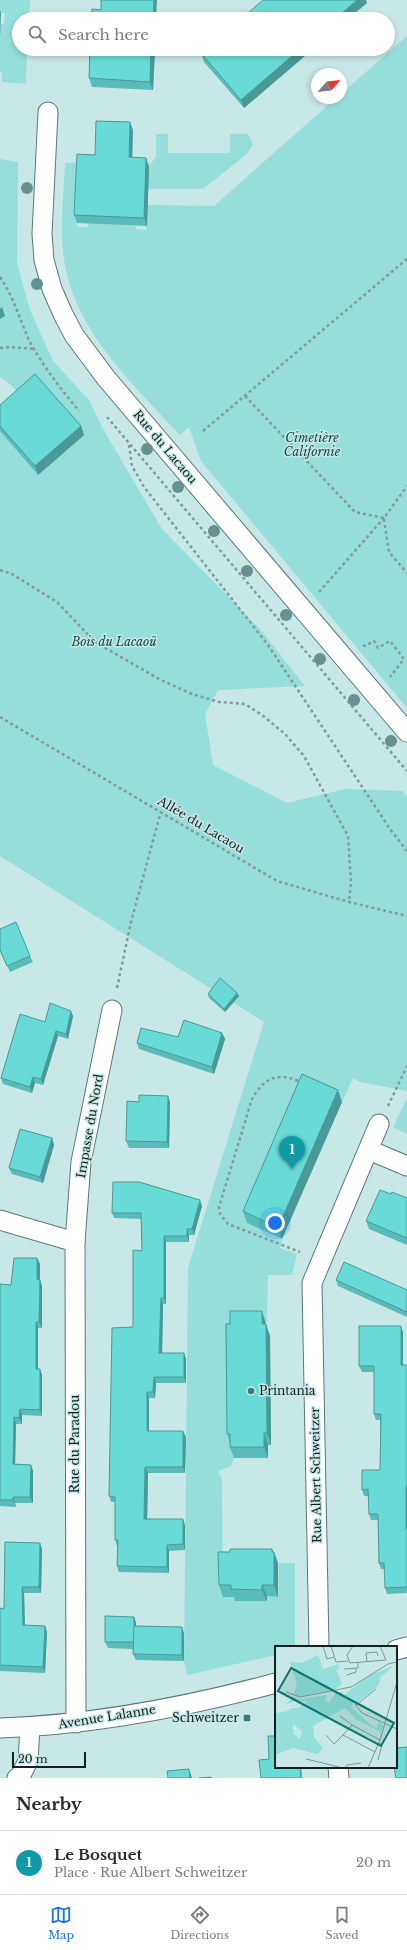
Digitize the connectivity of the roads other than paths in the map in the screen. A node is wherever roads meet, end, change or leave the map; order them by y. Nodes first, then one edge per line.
1 (48, 112) dead end
2 (407, 732) edge
3 (112, 1010) road end
4 (379, 1124) road end
5 (369, 1150) junction
6 (407, 1166) edge
7 (0, 1220) edge
8 (75, 1242) junction
9 (318, 1646) edge
10 (407, 1647) edge
11 (397, 1650) edge
12 (275, 1683) edge
13 (76, 1724) junction
14 (30, 1727) junction
15 (0, 1728) edge
16 (338, 1768) edge
17 (17, 1778) edge
18 (339, 1778) edge

1 - 2 street, Rue du Lacaou
3 - 8 street, Impasse du Nord
4 - 5 street, Rue Albert Schweitzer
5 - 6 street
5 - 9 street, Rue Albert Schweitzer
7 - 8 street
8 - 13 street, Rue du Paradou
10 - 11 street
12 - 13 street, Avenue Lalanne
13 - 14 street, Avenue Lalanne
14 - 15 street, Avenue Lalanne
14 - 17 street
16 - 18 street

